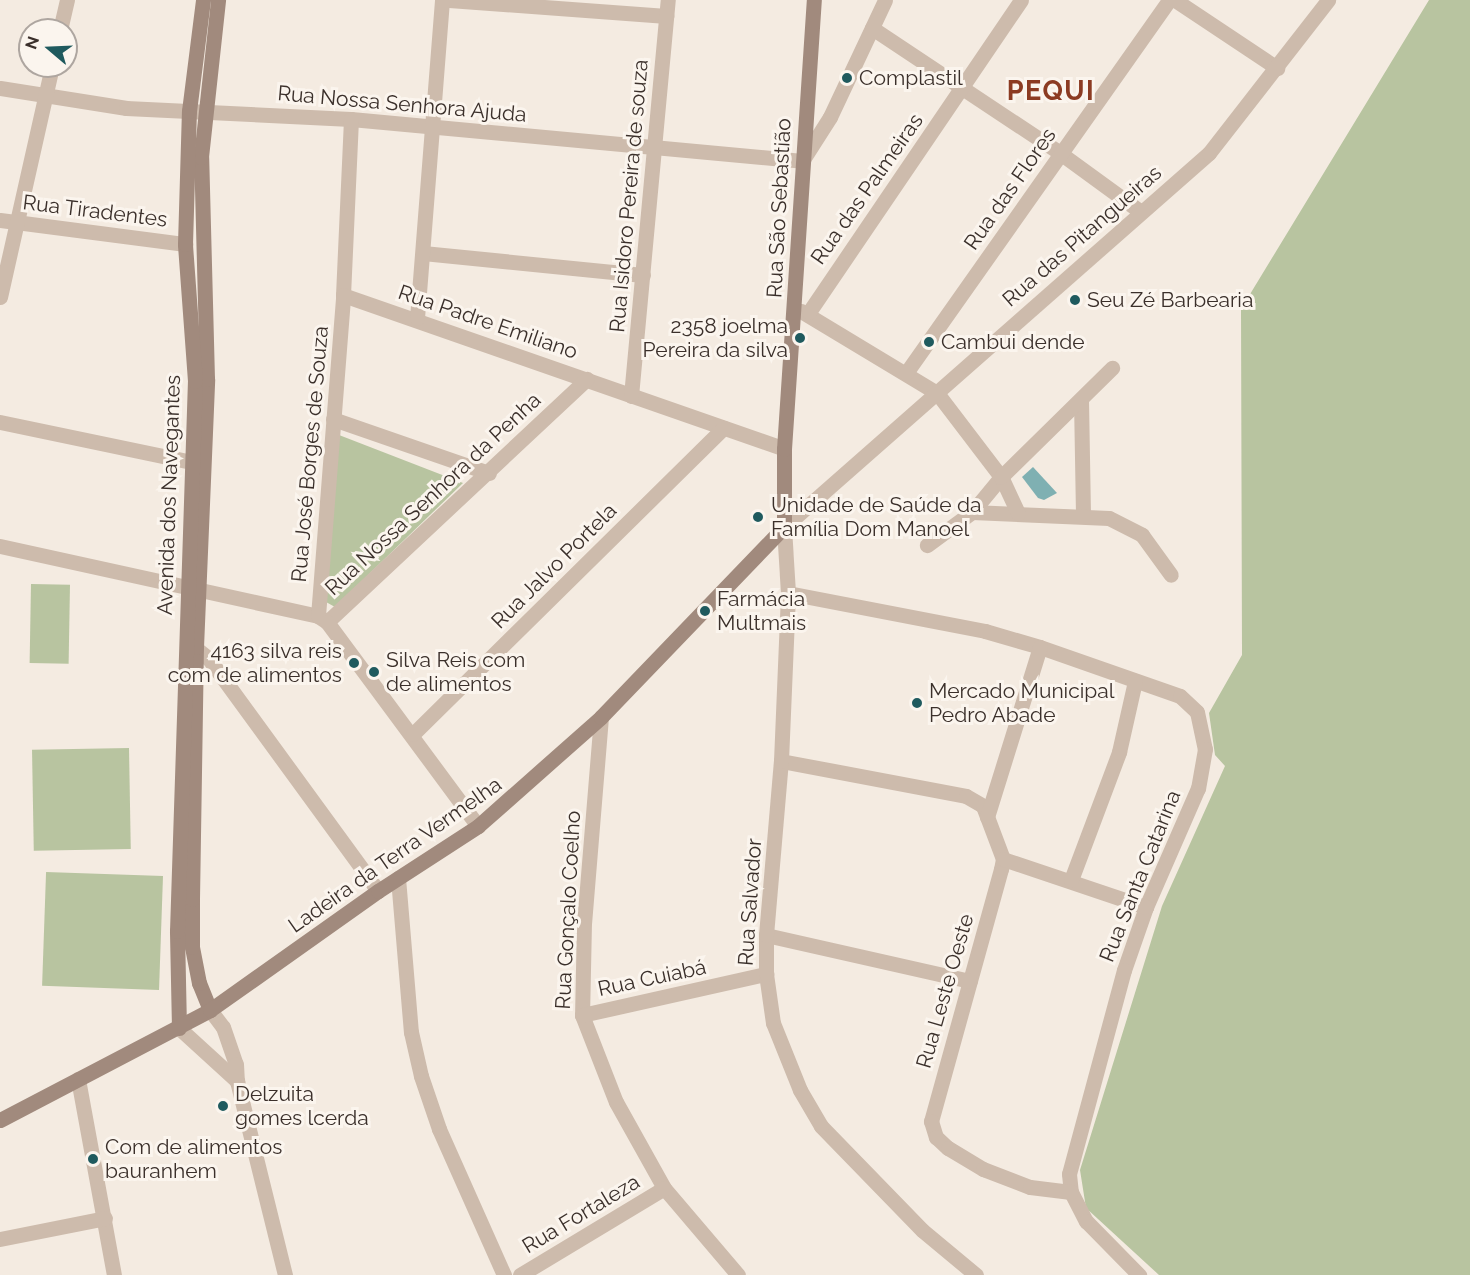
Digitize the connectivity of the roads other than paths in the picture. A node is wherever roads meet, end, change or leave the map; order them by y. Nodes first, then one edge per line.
1 (67, 0) edge
2 (203, 0) edge
3 (218, 0) edge
4 (442, 0) edge
5 (449, 0) edge
6 (668, 0) edge
7 (813, 0) edge
8 (885, 0) edge
9 (1021, 0) edge
10 (1169, 0) edge
11 (1175, 0) edge
12 (1328, 0) edge
13 (666, 16) junction
14 (63, 18) edge
15 (872, 28) junction
16 (1277, 68) junction
17 (49, 78) edge
18 (963, 87) junction
19 (0, 88) edge
20 (45, 96) junction
21 (197, 111) junction
22 (351, 119) junction
23 (431, 126) junction
24 (655, 148) junction
25 (1060, 153) junction
26 (801, 161) junction
27 (1142, 212) junction
28 (0, 220) edge
29 (18, 222) junction
30 (185, 244) junction
31 (423, 253) junction
32 (643, 275) junction
33 (343, 295) junction
34 (0, 297) edge
35 (802, 311) junction
36 (417, 318) junction
37 (1112, 368) dead end
38 (906, 373) junction
39 (587, 380) junction
40 (937, 393) junction
41 (631, 396) junction
42 (1081, 400) junction
43 (333, 419) junction
44 (0, 422) edge
45 (723, 428) junction
46 (784, 448) junction
47 (191, 462) junction
48 (489, 473) junction
49 (1001, 477) junction
50 (972, 512) junction
51 (1018, 513) junction
52 (1083, 515) junction
53 (784, 527) junction
54 (927, 544) dead end
55 (0, 546) edge
56 (1171, 575) dead end
57 (192, 590) junction
58 (788, 593) junction
59 (322, 619) junction
60 (191, 644) junction
61 (1040, 647) junction
62 (1135, 681) junction
63 (601, 717) junction
64 (413, 734) junction
65 (781, 761) junction
66 (987, 818) junction
67 (478, 826) junction
68 (1003, 859) junction
69 (398, 878) junction
70 (1071, 880) junction
71 (378, 891) junction
72 (1146, 907) junction
73 (766, 935) junction
74 (766, 974) junction
75 (970, 981) junction
76 (210, 1010) junction
77 (582, 1015) junction
78 (180, 1028) junction
79 (78, 1079) junction
80 (237, 1081) junction
81 (0, 1120) edge
82 (664, 1188) junction
83 (1071, 1192) junction
84 (105, 1218) junction
85 (0, 1239) edge
86 (114, 1275) edge
87 (285, 1275) edge
88 (504, 1275) edge
89 (520, 1275) edge
90 (738, 1275) edge
91 (976, 1275) edge
92 (1139, 1275) edge

1 - 14 street
2 - 21 main road, Avenida dos Navegantes
3 - 21 main road, Avenida dos Navegantes
4 - 23 street
5 - 13 street
6 - 13 street, Rua Isidoro Pereira de souza
7 - 26 main road, Rua São Sebastião
8 - 15 street
9 - 18 street, Rua das Palmeiras
10 - 25 street, Rua das Flores
11 - 16 street
12 - 16 street, Rua das Pitangueiras
13 - 24 street, Rua Isidoro Pereira de souza
15 - 18 street
15 - 26 street
16 - 27 street, Rua das Pitangueiras
17 - 20 street
18 - 25 street
18 - 35 street, Rua das Palmeiras
19 - 20 street, Rua Nossa Senhora Ajuda
20 - 21 street, Rua Nossa Senhora Ajuda
20 - 29 street
21 - 22 street, Rua Nossa Senhora Ajuda
21 - 30 main road, Avenida dos Navegantes
21 - 57 main road, Avenida dos Navegantes
22 - 23 street, Rua Nossa Senhora Ajuda
22 - 33 street
23 - 24 street, Rua Nossa Senhora Ajuda
23 - 31 street
24 - 26 street, Rua Nossa Senhora Ajuda
24 - 32 street, Rua Isidoro Pereira de souza
25 - 27 street
25 - 38 street, Rua das Flores
26 - 35 main road, Rua São Sebastião
27 - 40 street, Rua das Pitangueiras
28 - 29 street, Rua Tiradentes
29 - 30 street, Rua Tiradentes
29 - 34 street
30 - 47 main road, Avenida dos Navegantes
31 - 32 street
31 - 36 street
32 - 41 street, Rua Isidoro Pereira de souza
33 - 36 street, Rua Padre Emiliano
33 - 43 street, Rua José Borges de Souza
35 - 38 street
35 - 46 main road, Rua São Sebastião
36 - 39 street, Rua Padre Emiliano
37 - 42 street
38 - 40 street
39 - 41 street, Rua Padre Emiliano
39 - 48 street, Rua Nossa Senhora da Penha
40 - 49 street
40 - 53 street, Rua das Pitangueiras
41 - 45 street, Rua Padre Emiliano
42 - 49 street
42 - 52 street
43 - 48 street
43 - 59 street, Rua José Borges de Souza
44 - 47 street
45 - 46 street, Rua Padre Emiliano
45 - 64 street, Rua Jalvo Portela
46 - 53 main road, Rua São Sebastião
47 - 57 main road, Avenida dos Navegantes
48 - 59 street, Rua Nossa Senhora da Penha
49 - 50 street
49 - 51 street
50 - 51 street
50 - 54 street
51 - 52 street
52 - 56 street
53 - 58 street, Rua Salvador
53 - 63 main road, Ladeira da Terra Vermelha
55 - 57 street, Rua Nossa Senhora da Penha
57 - 59 street, Rua Nossa Senhora da Penha
57 - 60 main road, Avenida dos Navegantes
58 - 61 street, Rua Santa Catarina
58 - 65 street, Rua Salvador
59 - 64 street
60 - 71 street
60 - 76 main road, Avenida dos Navegantes
60 - 78 main road, Avenida dos Navegantes
61 - 62 street, Rua Santa Catarina
61 - 66 street
62 - 70 street
62 - 72 street, Rua Santa Catarina
63 - 67 main road, Ladeira da Terra Vermelha
63 - 77 street, Rua Gonçalo Coelho
64 - 67 street
65 - 66 street
65 - 73 street, Rua Salvador
66 - 68 street
67 - 69 main road, Ladeira da Terra Vermelha
68 - 70 street
68 - 75 street, Rua Leste Oeste
69 - 71 main road, Ladeira da Terra Vermelha
69 - 88 street
70 - 72 street
71 - 76 main road, Ladeira da Terra Vermelha
72 - 83 street, Rua Santa Catarina
73 - 74 street, Rua Salvador
73 - 75 street
74 - 77 street, Rua Cuiabá
74 - 91 street, Rua Salvador
75 - 83 street, Rua Leste Oeste
76 - 78 main road, Ladeira da Terra Vermelha
76 - 80 street
77 - 82 street, Rua Gonçalo Coelho
78 - 79 main road, Ladeira da Terra Vermelha
78 - 80 street
79 - 81 main road, Ladeira da Terra Vermelha
79 - 84 street
80 - 87 street
82 - 89 street, Rua Fortaleza
82 - 90 street, Rua Gonçalo Coelho
83 - 92 street
84 - 85 street
84 - 86 street

